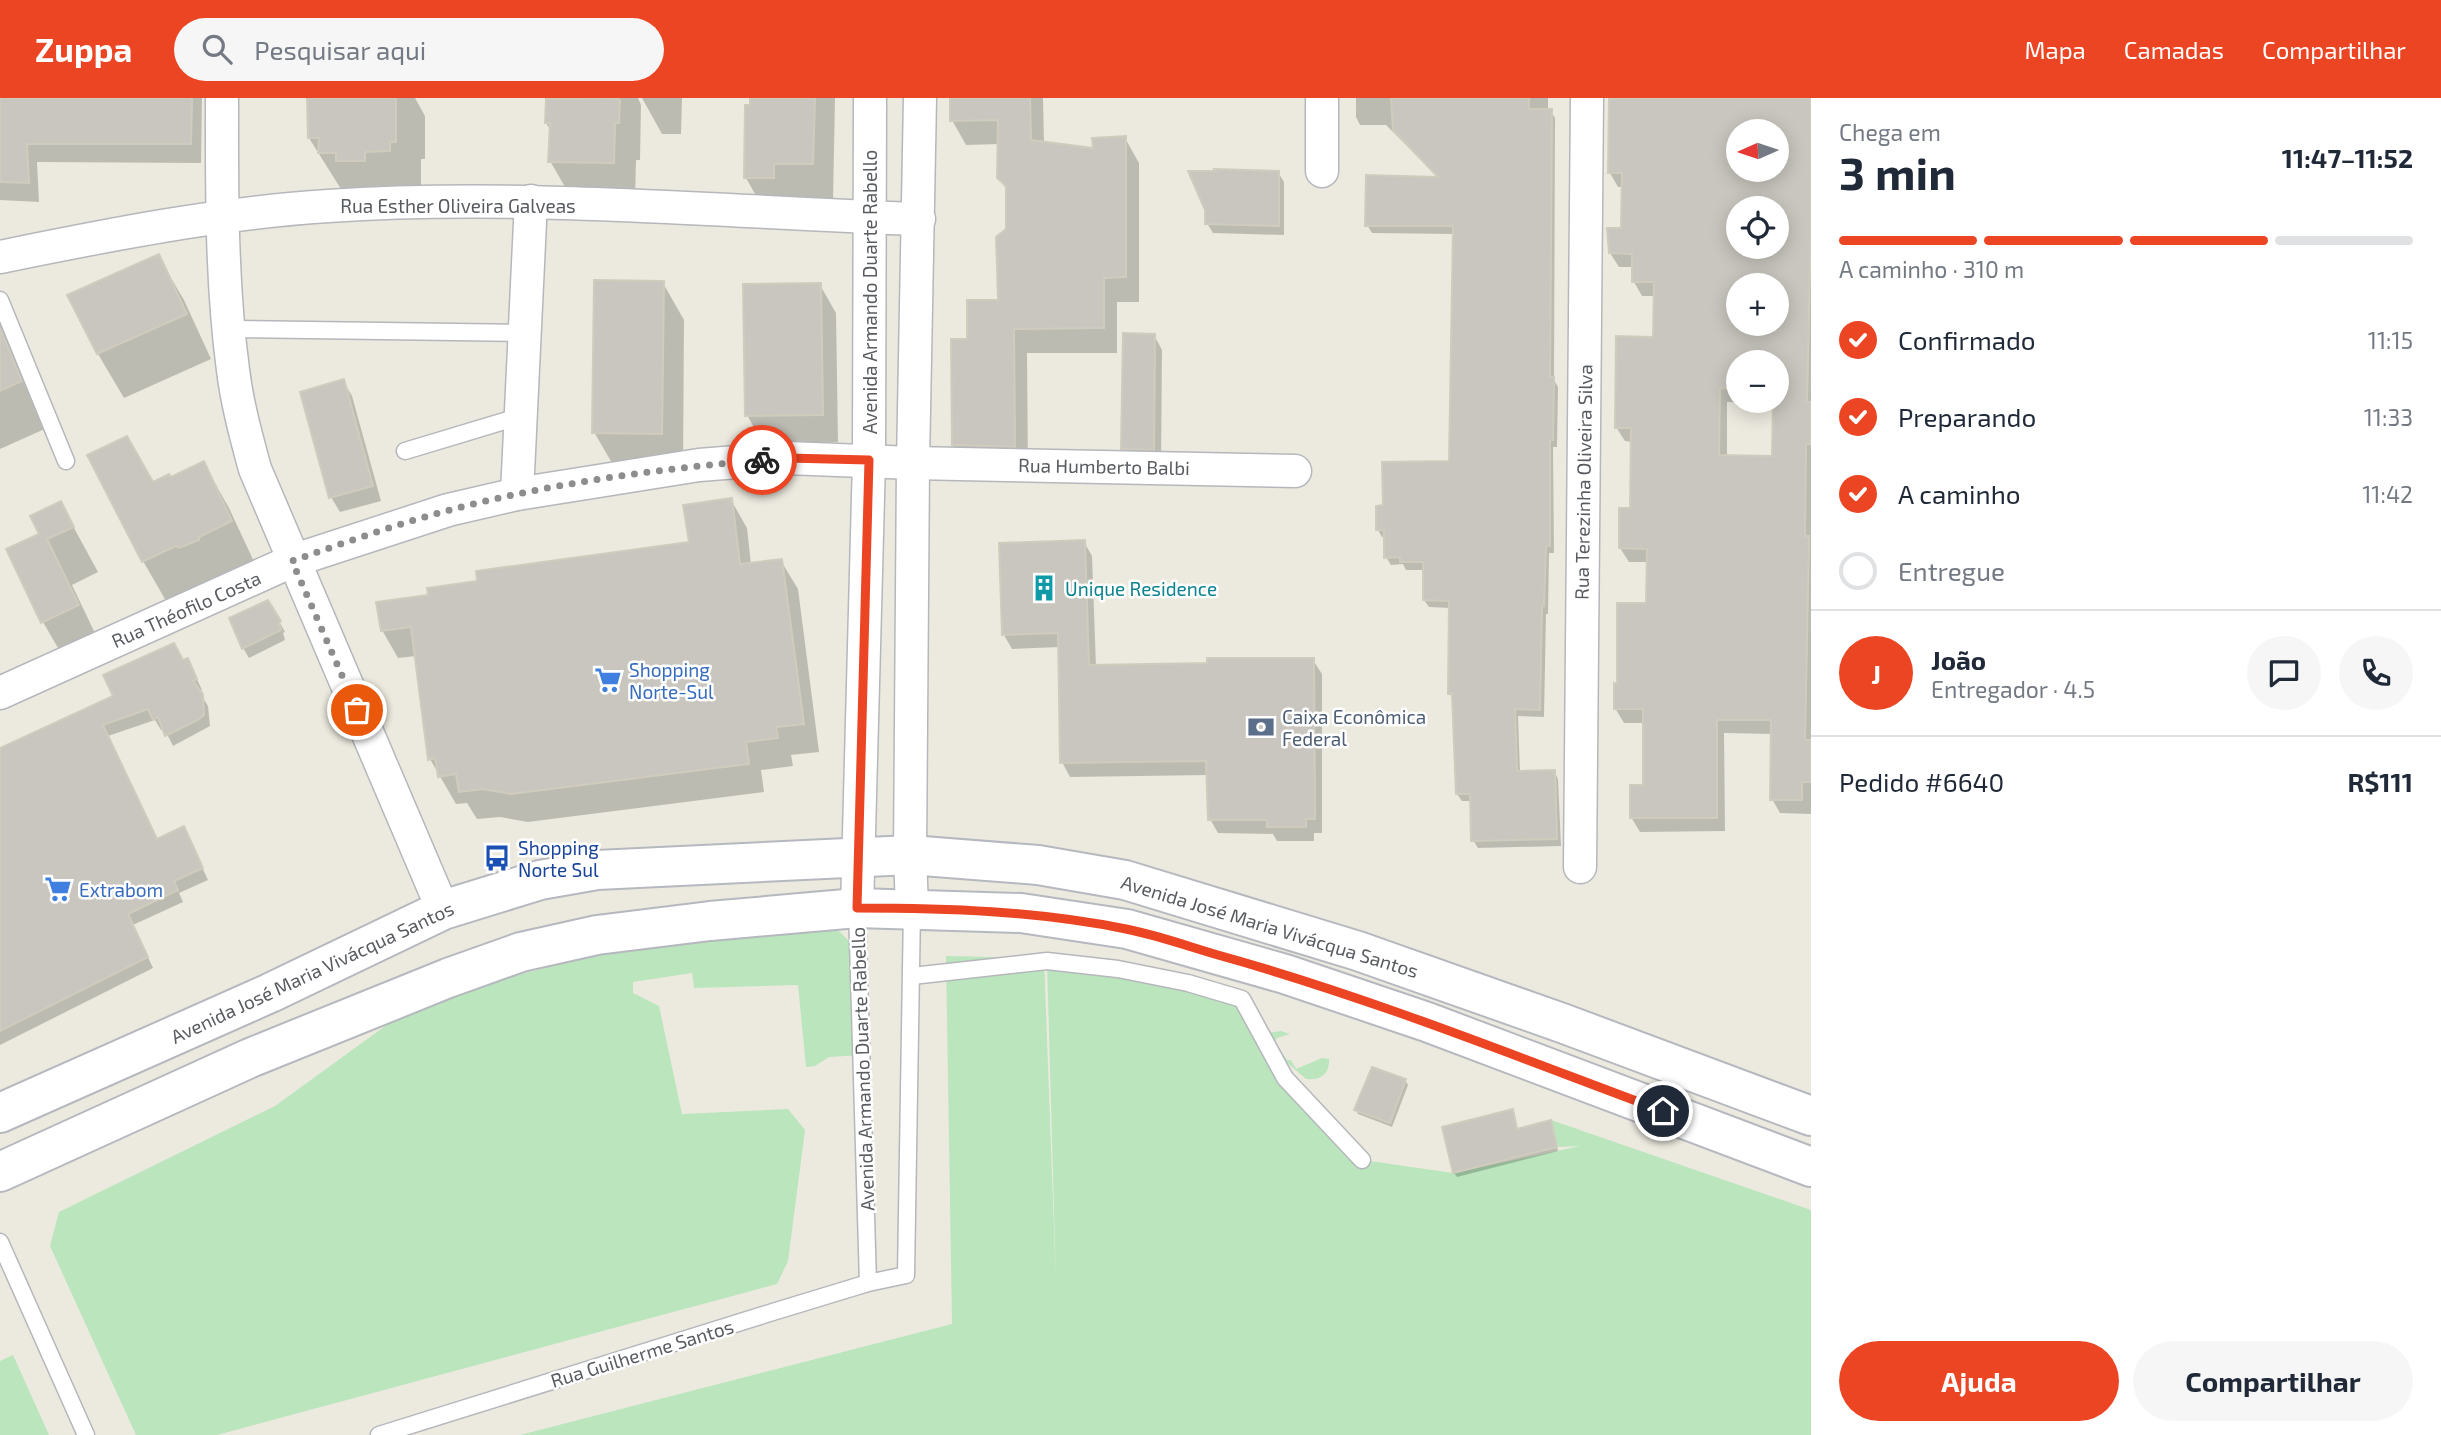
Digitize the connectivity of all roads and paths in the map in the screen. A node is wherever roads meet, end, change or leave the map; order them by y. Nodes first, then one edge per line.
1 (222, 98) edge
2 (870, 98) edge
3 (920, 98) edge
4 (1322, 98) edge
5 (1587, 98) edge
6 (1322, 171) dead end
7 (531, 201) junction
8 (222, 217) junction
9 (868, 217) junction
10 (919, 219) junction
11 (0, 257) edge
12 (0, 300) edge
13 (229, 329) junction
14 (525, 333) junction
15 (521, 416) junction
16 (405, 451) dead end
17 (869, 460) junction
18 (66, 461) dead end
19 (914, 463) junction
20 (1295, 471) dead end
21 (517, 494) junction
22 (292, 561) junction
23 (0, 693) edge
24 (910, 855) junction
25 (858, 857) junction
26 (1580, 867) dead end
27 (857, 908) junction
28 (912, 908) junction
29 (443, 910) junction
30 (912, 976) junction
31 (0, 1113) edge
32 (1811, 1116) edge
33 (1362, 1160) dead end
34 (1811, 1167) edge
35 (0, 1172) edge
36 (0, 1242) edge
37 (868, 1283) junction
38 (86, 1435) edge
39 (379, 1435) edge

1 - 8 street
2 - 9 street, Avenida Armando Duarte Rabello
3 - 10 street
4 - 6 street
5 - 26 street, Rua Terezinha Oliveira Silva
7 - 8 street, Rua Esther Oliveira Galveas
7 - 9 street, Rua Esther Oliveira Galveas
7 - 14 street
8 - 11 street, Rua Esther Oliveira Galveas
8 - 13 street
9 - 10 street, Rua Esther Oliveira Galveas
9 - 17 street, Avenida Armando Duarte Rabello
10 - 19 street
12 - 18 lane
13 - 14 lane
13 - 22 street
14 - 15 street
15 - 16 lane
15 - 21 street
17 - 19 street, Rua Théofilo Costa
17 - 21 street, Rua Théofilo Costa
17 - 25 street, Avenida Armando Duarte Rabello
19 - 20 street, Rua Humberto Balbi
19 - 24 street
21 - 22 street, Rua Théofilo Costa
22 - 23 street, Rua Théofilo Costa
22 - 29 street
24 - 25 main road, Avenida José Maria Vivácqua Santos
24 - 28 street
24 - 32 main road, Avenida José Maria Vivácqua Santos
25 - 27 street, Avenida Armando Duarte Rabello
25 - 29 main road, Avenida José Maria Vivácqua Santos
27 - 28 main road
27 - 35 main road
27 - 37 lane, Avenida Armando Duarte Rabello
28 - 30 lane
28 - 34 main road
29 - 31 main road, Avenida José Maria Vivácqua Santos
30 - 33 lane
30 - 37 lane, Rua Guilherme Santos
36 - 38 lane
37 - 39 lane, Rua Guilherme Santos

